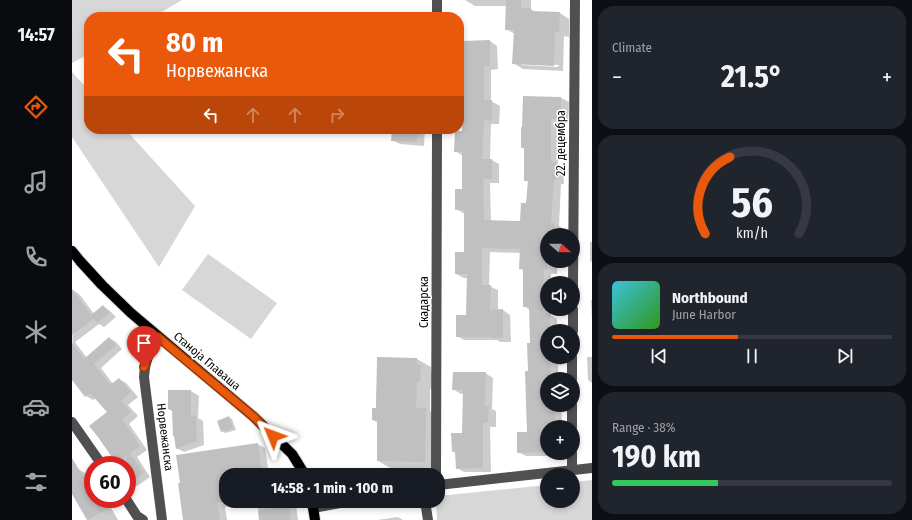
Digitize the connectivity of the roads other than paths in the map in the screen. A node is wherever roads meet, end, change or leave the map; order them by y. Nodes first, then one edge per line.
1 (437, 0) edge
2 (575, 0) edge
3 (437, 12) edge
4 (437, 134) edge
5 (72, 251) edge
6 (573, 276) edge
7 (158, 337) junction
8 (72, 422) edge
9 (96, 456) edge
10 (301, 468) edge
11 (436, 468) edge
12 (592, 468) edge
13 (580, 469) edge
14 (540, 474) edge
15 (445, 484) edge
16 (132, 508) edge
17 (313, 508) edge
18 (426, 508) edge
19 (143, 520) edge
20 (162, 520) edge
21 (315, 520) edge
22 (428, 520) edge

1 - 3 street
2 - 6 street, 22. децембра
4 - 11 street, Скадарска
5 - 7 main road, Станоја Главаша
7 - 10 main road, Станоја Главаша
7 - 20 street, Норвежанска
8 - 9 street
12 - 13 street
14 - 15 street
16 - 19 street
17 - 21 main road
18 - 22 street

